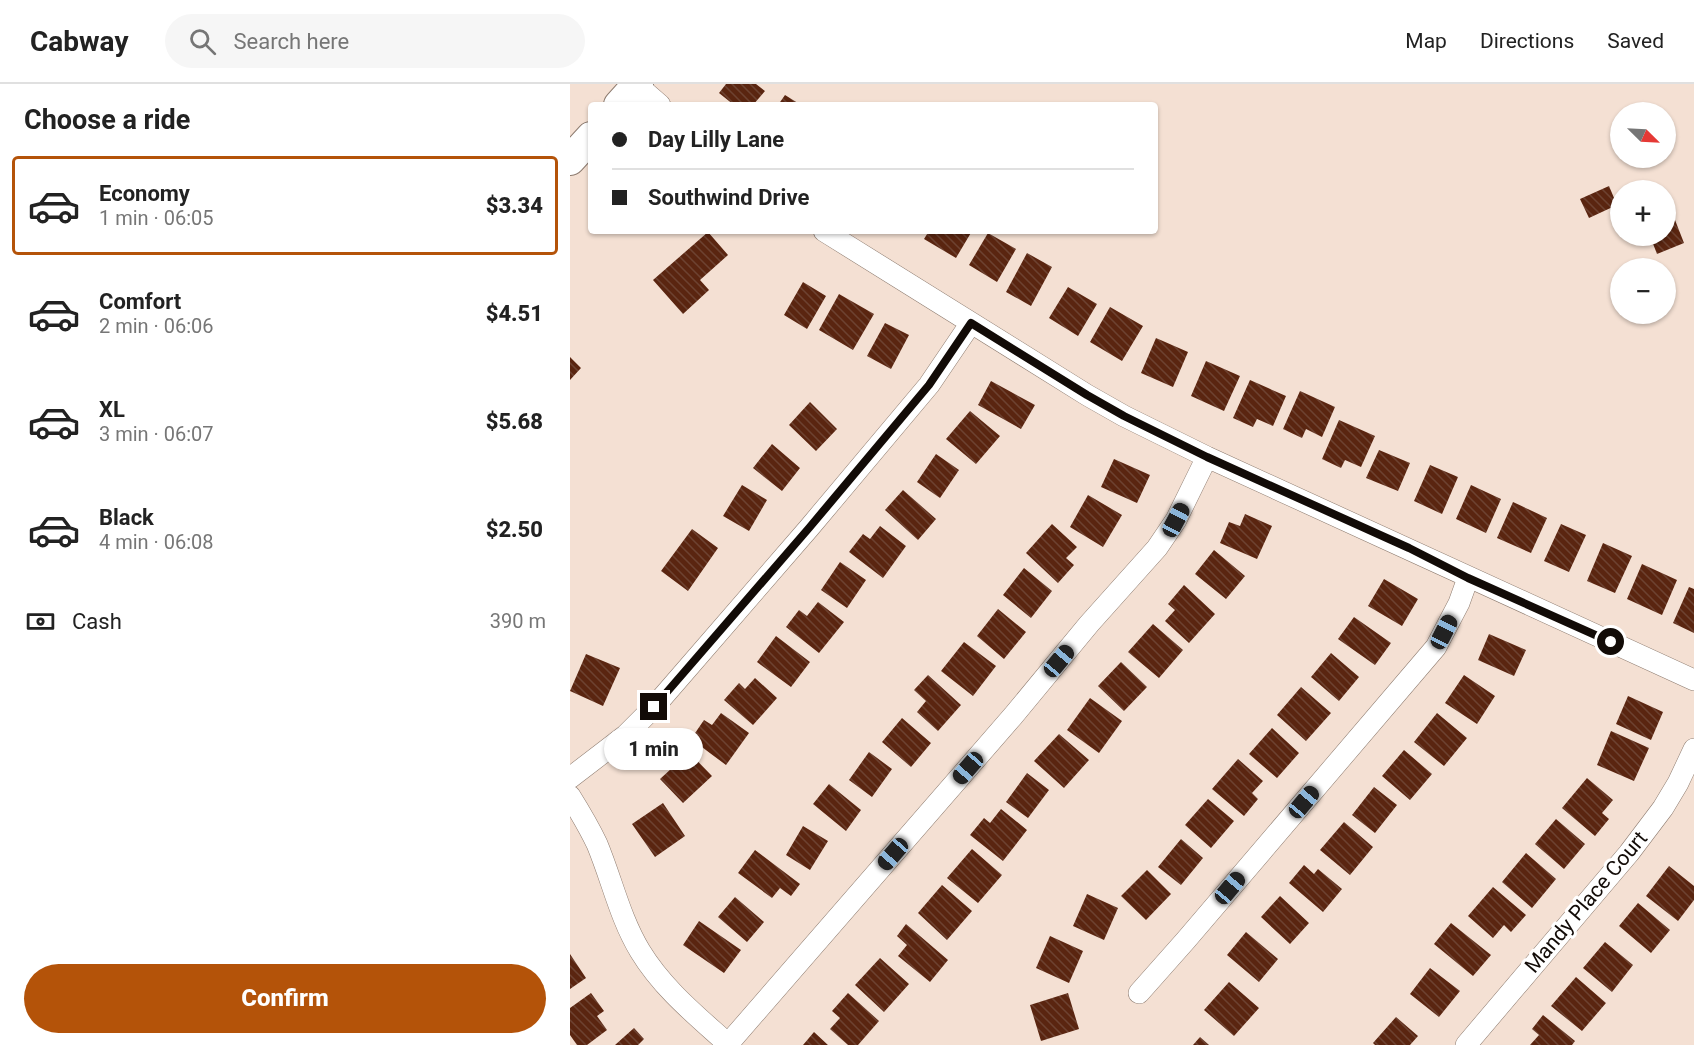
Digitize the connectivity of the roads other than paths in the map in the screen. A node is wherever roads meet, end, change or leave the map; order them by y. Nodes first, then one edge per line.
1 (638, 84) edge
2 (622, 102) edge
3 (657, 102) edge
4 (588, 140) edge
5 (570, 160) edge
6 (829, 234) edge
7 (971, 323) junction
8 (1207, 457) junction
9 (1468, 578) junction
10 (1694, 680) edge
11 (1694, 749) edge
12 (570, 778) edge
13 (570, 796) edge
14 (1138, 993) dead end
15 (728, 1045) edge
16 (1466, 1045) edge

1 - 2 main road
1 - 3 street
4 - 5 main road
6 - 7 street
7 - 8 street
7 - 12 street
8 - 9 street
8 - 15 street
9 - 10 street
9 - 14 street
11 - 16 street, Mandy Place Court
13 - 15 street

